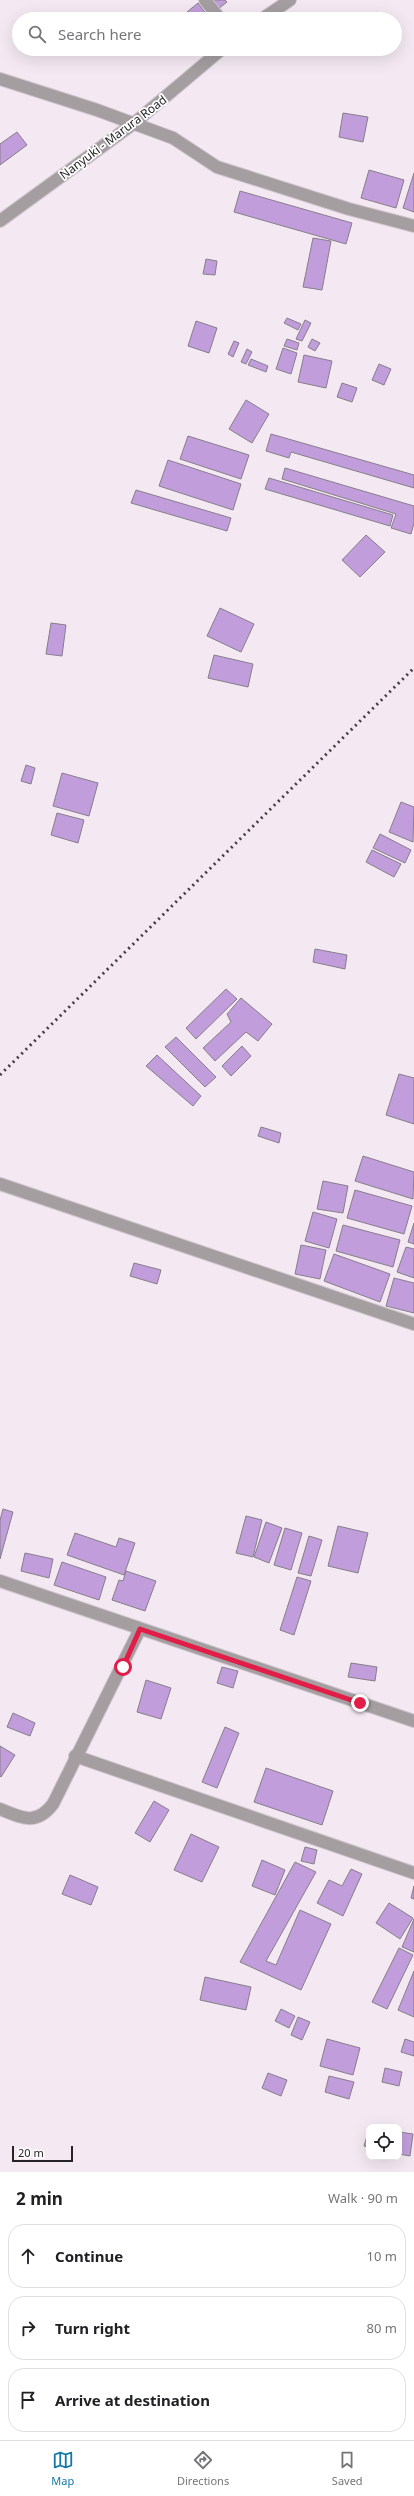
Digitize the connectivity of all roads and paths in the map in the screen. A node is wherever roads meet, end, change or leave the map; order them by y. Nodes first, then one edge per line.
1 (205, 0) edge
2 (290, 0) edge
3 (214, 12) edge
4 (272, 12) edge
5 (214, 56) edge
6 (0, 79) edge
7 (133, 124) junction
8 (0, 221) edge
9 (414, 226) edge
10 (0, 1184) edge
11 (414, 1324) edge
12 (0, 1581) edge
13 (140, 1629) junction
14 (414, 1721) edge
15 (75, 1756) junction
16 (0, 1809) edge
17 (414, 1873) edge

1 - 3 street
2 - 4 street
5 - 7 street, Nanyuki - Marura Road
6 - 7 street
7 - 8 street, Nanyuki - Marura Road
7 - 9 street
10 - 11 street
12 - 13 street
13 - 14 street
13 - 15 street
15 - 16 street
15 - 17 street

